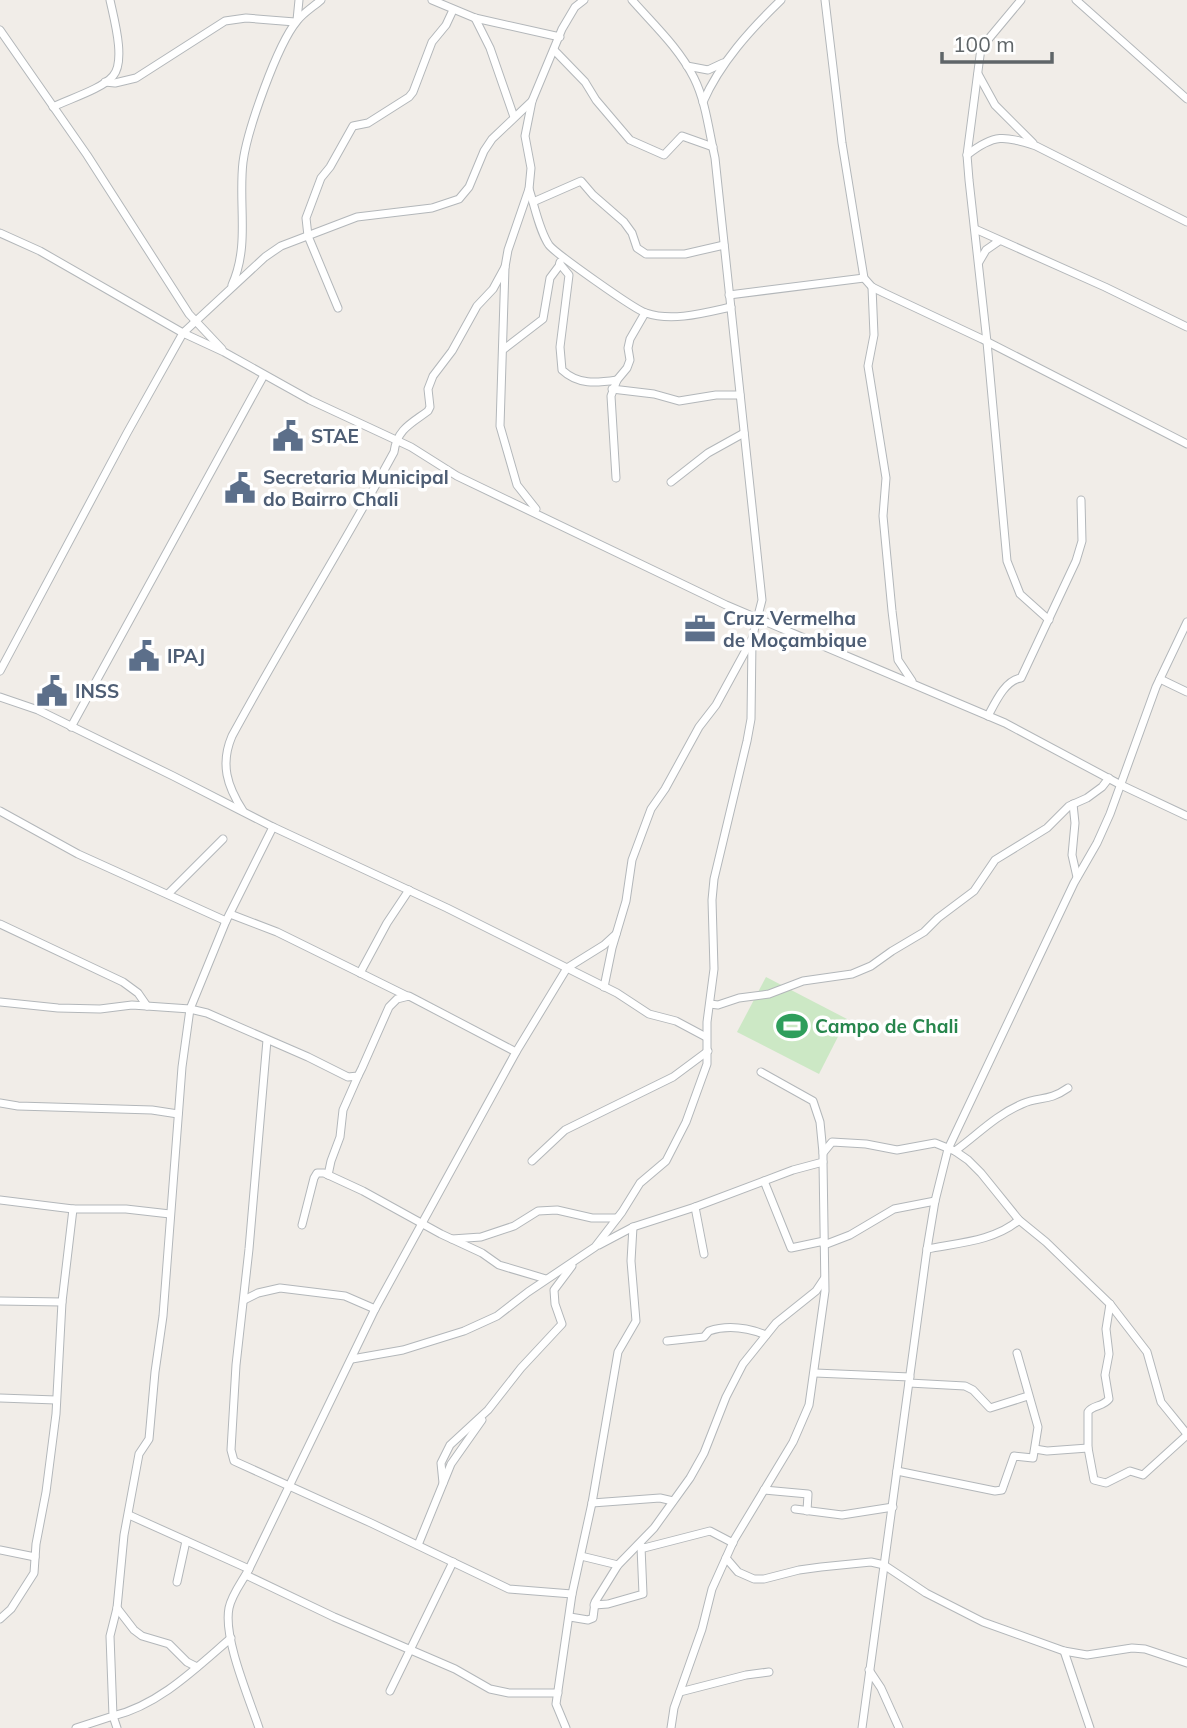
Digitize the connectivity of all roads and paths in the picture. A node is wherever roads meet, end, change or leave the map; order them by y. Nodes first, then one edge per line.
1 (110, 0) edge
2 (299, 0) edge
3 (321, 0) edge
4 (432, 0) edge
5 (584, 0) edge
6 (632, 0) edge
7 (781, 0) edge
8 (825, 0) edge
9 (1021, 0) edge
10 (1076, 0) edge
11 (453, 10) junction
12 (475, 18) junction
13 (296, 21) junction
14 (0, 30) edge
15 (560, 37) junction
16 (554, 50) junction
17 (727, 61) junction
18 (687, 65) junction
19 (978, 74) junction
20 (105, 82) junction
21 (1187, 99) edge
22 (532, 101) junction
23 (703, 103) junction
24 (53, 107) junction
25 (514, 117) junction
26 (1036, 146) junction
27 (713, 147) junction
28 (967, 155) junction
29 (529, 189) junction
30 (533, 202) junction
31 (1187, 222) edge
32 (975, 229) junction
33 (0, 233) edge
34 (308, 236) junction
35 (999, 241) junction
36 (724, 245) junction
37 (555, 251) junction
38 (979, 262) junction
39 (560, 264) junction
40 (505, 267) junction
41 (864, 278) junction
42 (872, 287) junction
43 (229, 292) junction
44 (729, 295) junction
45 (731, 307) junction
46 (338, 308) dead end
47 (645, 313) junction
48 (195, 320) junction
49 (1187, 327) edge
50 (183, 333) junction
51 (987, 342) junction
52 (504, 349) junction
53 (224, 352) junction
54 (264, 375) junction
55 (617, 380) junction
56 (612, 389) junction
57 (740, 395) junction
58 (744, 433) junction
59 (395, 440) junction
60 (1187, 444) edge
61 (616, 478) dead end
62 (671, 482) dead end
63 (1081, 500) dead end
64 (544, 516) junction
65 (757, 619) junction
66 (1049, 620) junction
67 (1187, 622) edge
68 (752, 639) junction
69 (0, 671) edge
70 (1160, 679) junction
71 (915, 684) junction
72 (1187, 692) edge
73 (0, 697) edge
74 (988, 716) junction
75 (71, 727) junction
76 (1109, 778) junction
77 (1121, 785) junction
78 (1073, 804) junction
79 (0, 811) edge
80 (244, 813) junction
81 (1187, 816) edge
82 (273, 827) junction
83 (223, 839) dead end
84 (1077, 877) junction
85 (409, 890) junction
86 (168, 894) junction
87 (228, 918) junction
88 (0, 924) edge
89 (617, 934) junction
90 (567, 968) junction
91 (360, 973) junction
92 (604, 986) junction
93 (408, 996) junction
94 (0, 1002) edge
95 (710, 1004) junction
96 (147, 1006) junction
97 (174, 1009) junction
98 (190, 1009) junction
99 (188, 1024) junction
100 (706, 1037) junction
101 (267, 1040) junction
102 (708, 1051) junction
103 (516, 1052) junction
104 (761, 1072) dead end
105 (358, 1076) junction
106 (1068, 1088) dead end
107 (0, 1103) edge
108 (178, 1114) junction
109 (952, 1150) junction
110 (823, 1153) junction
111 (532, 1161) dead end
112 (823, 1162) junction
113 (328, 1175) junction
114 (764, 1181) junction
115 (0, 1200) edge
116 (935, 1201) junction
117 (695, 1207) junction
118 (74, 1209) junction
119 (170, 1214) junction
120 (617, 1218) junction
121 (1019, 1220) junction
122 (422, 1223) junction
123 (302, 1225) dead end
124 (633, 1227) junction
125 (452, 1239) junction
126 (824, 1243) junction
127 (595, 1247) junction
128 (927, 1249) junction
129 (704, 1254) dead end
130 (574, 1262) junction
131 (824, 1278) junction
132 (545, 1279) junction
133 (245, 1286) junction
134 (258, 1293) junction
135 (244, 1300) junction
136 (0, 1301) edge
137 (62, 1302) junction
138 (1110, 1304) junction
139 (375, 1308) junction
140 (766, 1335) junction
141 (667, 1341) dead end
142 (1017, 1353) dead end
143 (352, 1359) junction
144 (815, 1373) junction
145 (909, 1380) junction
146 (1028, 1396) junction
147 (0, 1398) edge
148 (57, 1400) junction
149 (1187, 1435) edge
150 (1088, 1448) junction
151 (1035, 1449) junction
152 (897, 1471) junction
153 (288, 1486) junction
154 (764, 1490) junction
155 (673, 1501) junction
156 (592, 1503) junction
157 (893, 1507) junction
158 (795, 1509) dead end
159 (807, 1511) junction
160 (129, 1515) junction
161 (186, 1541) junction
162 (733, 1543) junction
163 (418, 1545) junction
164 (640, 1546) junction
165 (0, 1550) edge
166 (581, 1556) junction
167 (35, 1557) junction
168 (726, 1558) junction
169 (453, 1562) junction
170 (618, 1565) junction
171 (884, 1565) junction
172 (247, 1572) junction
173 (177, 1582) dead end
174 (572, 1594) junction
175 (594, 1605) junction
176 (117, 1608) junction
177 (570, 1617) junction
178 (0, 1619) edge
179 (230, 1638) junction
180 (410, 1650) junction
181 (1064, 1651) junction
182 (1187, 1663) edge
183 (197, 1667) junction
184 (869, 1669) junction
185 (769, 1672) dead end
186 (390, 1691) dead end
187 (680, 1692) junction
188 (558, 1693) junction
189 (113, 1716) junction
190 (76, 1728) edge
191 (117, 1728) edge
192 (259, 1728) edge
193 (566, 1728) edge
194 (671, 1728) edge
195 (862, 1728) edge
196 (900, 1728) edge
197 (1090, 1728) edge

1 - 20 street
2 - 13 street
3 - 13 street
4 - 11 street
5 - 15 street
6 - 18 street
7 - 17 street
8 - 41 street
9 - 19 street
10 - 21 street
11 - 12 street
11 - 34 street
12 - 15 street
12 - 25 street
13 - 20 street
13 - 43 street
14 - 24 street
15 - 16 street
16 - 22 street
16 - 27 street
17 - 18 street
17 - 23 street
18 - 23 street
19 - 26 street
19 - 28 street
20 - 24 street
22 - 25 street
22 - 29 street
23 - 27 street
24 - 48 street
25 - 34 street
26 - 28 street
26 - 31 street
27 - 36 street
28 - 32 street
29 - 30 street
29 - 40 street
30 - 36 street
30 - 37 street
32 - 35 street
32 - 38 street
33 - 50 street
34 - 43 street
34 - 46 street
35 - 38 street
35 - 49 street
36 - 44 street
37 - 39 street
37 - 47 street
38 - 51 street
39 - 52 street
39 - 55 street
40 - 52 street
40 - 59 street
41 - 42 street
41 - 44 street
42 - 51 street
42 - 71 street
43 - 48 street
44 - 45 street
45 - 47 street
45 - 57 street
47 - 55 street
48 - 50 street
48 - 53 street
50 - 53 street
50 - 69 street
51 - 60 street
51 - 66 street
52 - 64 street
53 - 54 street
54 - 59 street
54 - 75 street
55 - 56 street
56 - 57 street
56 - 61 street
57 - 58 street
58 - 62 street
58 - 65 street
59 - 64 street
59 - 80 street
63 - 66 street
64 - 65 street
65 - 68 street
65 - 71 street
66 - 74 street
67 - 70 street
68 - 89 street
68 - 95 street
70 - 72 street
70 - 77 street
71 - 74 street
73 - 75 street
74 - 76 street
75 - 80 street
76 - 77 street
76 - 78 street
77 - 81 street
77 - 84 street
78 - 84 street
78 - 95 street
79 - 86 street
80 - 82 street
82 - 85 street
82 - 87 street
83 - 86 street
84 - 109 street
85 - 90 street
85 - 91 street
86 - 87 street
87 - 91 street
87 - 98 street
88 - 96 street
89 - 90 street
89 - 92 street
90 - 92 street
90 - 103 street
91 - 93 street
92 - 100 street
93 - 103 street
93 - 105 street
94 - 96 street
95 - 100 street
96 - 97 street
97 - 98 street
97 - 99 street
98 - 99 street
98 - 101 street
99 - 108 street
100 - 102 street
101 - 105 street
101 - 133 street
102 - 111 street
102 - 120 street
103 - 122 street
104 - 110 street
105 - 113 street
106 - 109 street
107 - 108 street
108 - 119 street
109 - 110 street
109 - 116 street
109 - 121 street
110 - 112 street
112 - 114 street
112 - 126 street
113 - 122 street
113 - 123 street
114 - 117 street
114 - 126 street
115 - 118 street
116 - 126 street
116 - 128 street
117 - 124 street
117 - 129 street
118 - 119 street
118 - 137 street
119 - 160 street
120 - 125 street
120 - 127 street
121 - 128 street
121 - 138 street
122 - 125 street
122 - 139 street
124 - 127 street
124 - 156 street
125 - 132 street
126 - 131 street
127 - 130 street
128 - 145 street
130 - 132 street
130 - 163 street
131 - 140 street
131 - 144 street
132 - 143 street
133 - 134 street
133 - 135 street
134 - 135 street
134 - 139 street
135 - 153 street
136 - 137 street
137 - 148 street
138 - 149 street
138 - 150 street
139 - 143 street
140 - 141 street
140 - 155 street
142 - 146 street
143 - 153 street
144 - 145 street
144 - 154 street
145 - 146 street
145 - 152 street
146 - 151 street
147 - 148 street
148 - 167 street
149 - 150 street
150 - 151 street
151 - 152 street
152 - 157 street
153 - 163 street
153 - 172 street
154 - 159 street
154 - 162 street
155 - 156 street
155 - 164 street
156 - 166 street
157 - 159 street
157 - 171 street
158 - 159 street
160 - 161 street
160 - 176 street
161 - 172 street
161 - 173 street
162 - 164 street
162 - 168 street
163 - 169 street
164 - 170 street
164 - 175 street
165 - 167 street
166 - 170 street
166 - 174 street
167 - 178 street
168 - 171 street
168 - 187 street
169 - 174 street
169 - 180 street
170 - 175 street
171 - 181 street
171 - 184 street
172 - 179 street
172 - 180 street
174 - 177 street
175 - 177 street
176 - 183 street
176 - 189 street
177 - 188 street
179 - 183 street
179 - 192 street
180 - 186 street
180 - 188 street
181 - 182 street
181 - 197 street
183 - 189 street
184 - 195 street
184 - 196 street
185 - 187 street
187 - 194 street
188 - 193 street
189 - 190 street
189 - 191 street

